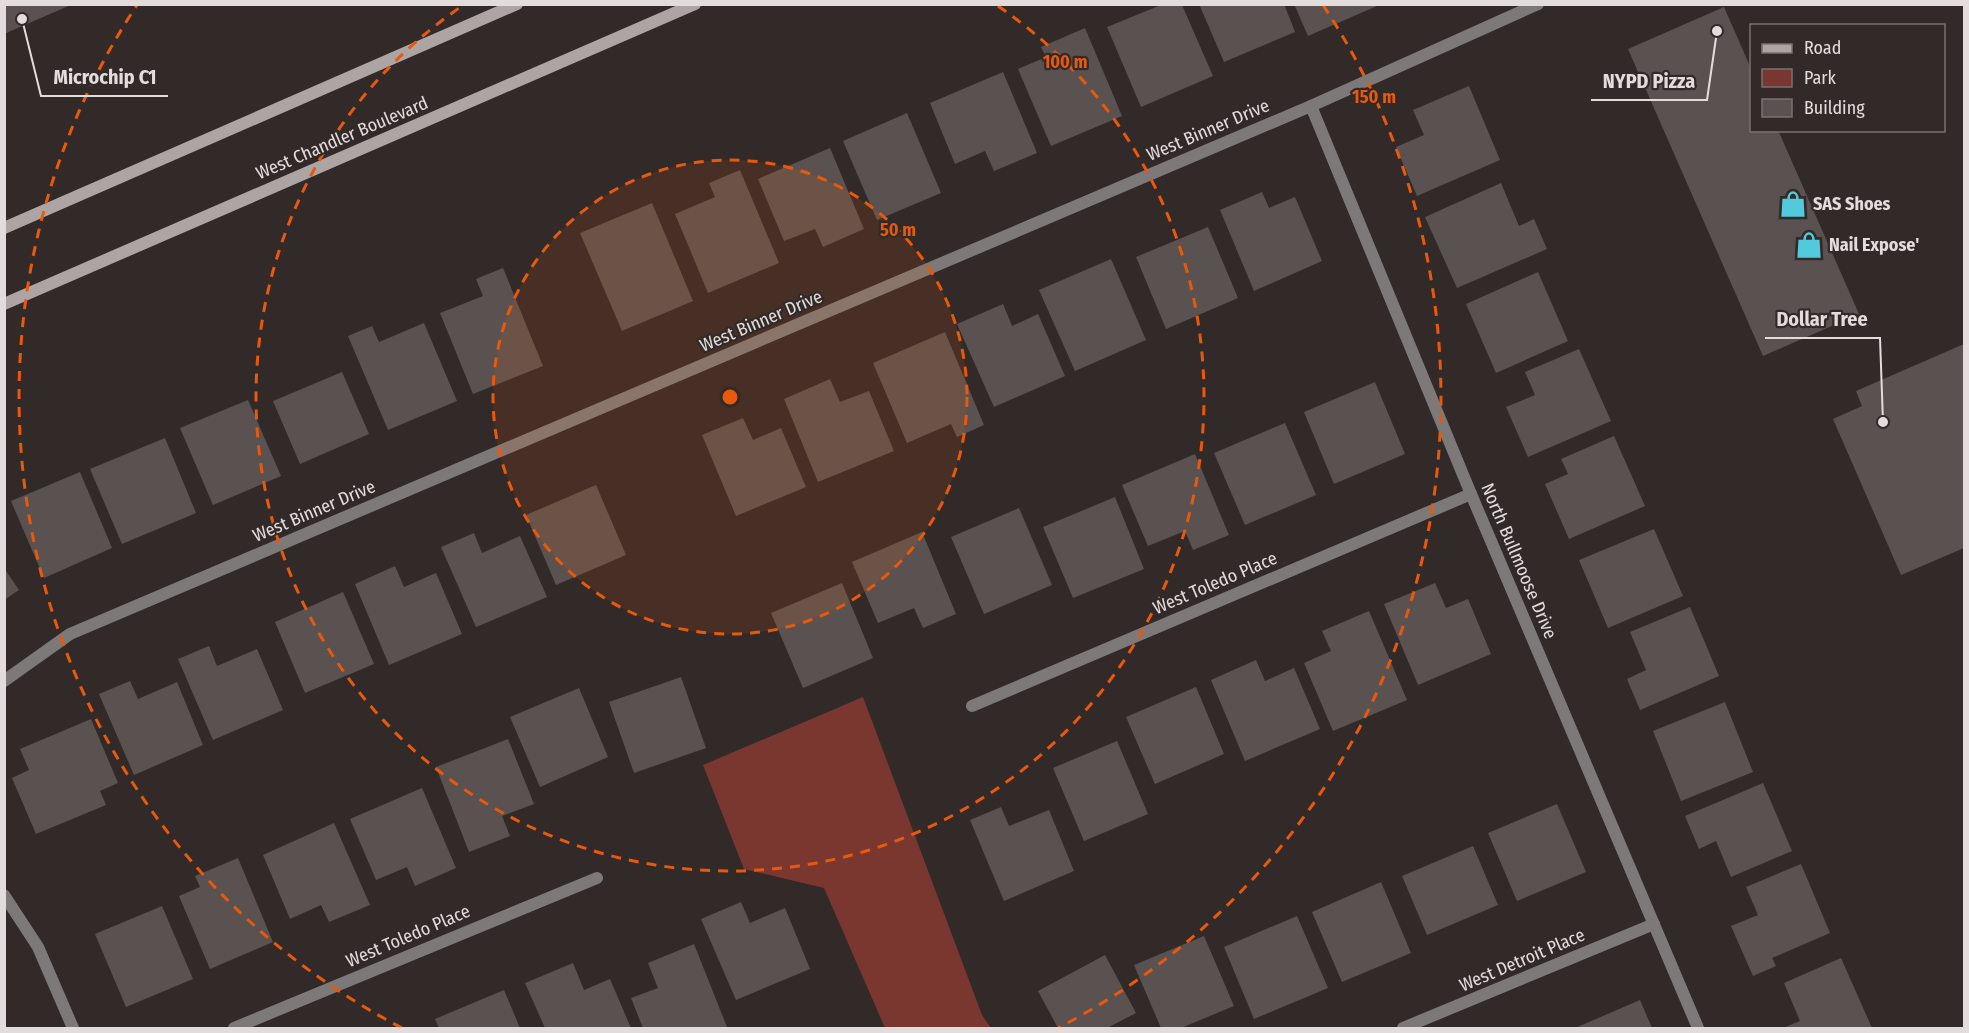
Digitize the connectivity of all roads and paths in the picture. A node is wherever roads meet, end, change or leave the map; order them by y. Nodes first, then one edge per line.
1 (517, 4) edge
2 (695, 4) edge
3 (1538, 4) edge
4 (1311, 106) junction
5 (4, 228) edge
6 (4, 304) edge
7 (1471, 494) junction
8 (4, 681) edge
9 (972, 706) dead end
10 (597, 878) dead end
11 (4, 895) edge
12 (1654, 924) junction
13 (73, 1029) edge
14 (234, 1029) edge
15 (1404, 1029) edge
16 (1698, 1029) edge

1 - 5 main road
2 - 6 main road, West Chandler Boulevard
3 - 4 street, West Binner Drive
4 - 7 street, North Bullmoose Drive
4 - 8 street, West Binner Drive
7 - 9 street, West Toledo Place
7 - 12 street, North Bullmoose Drive
10 - 14 street, West Toledo Place
11 - 13 street
12 - 15 street, West Detroit Place
12 - 16 street, North Bullmoose Drive

